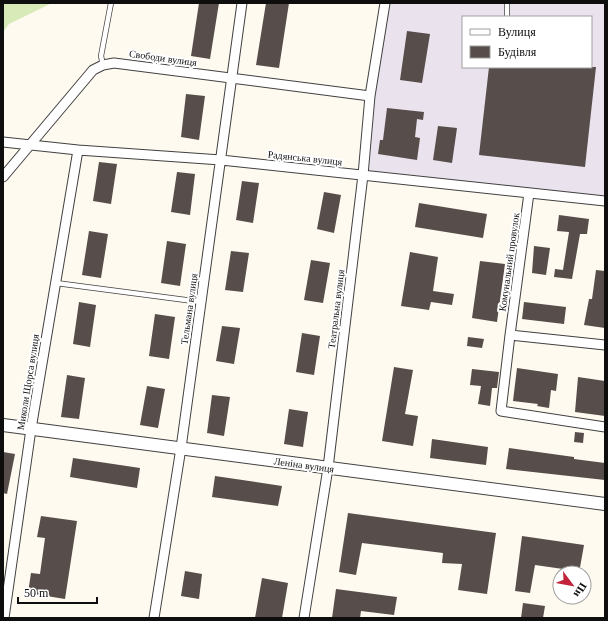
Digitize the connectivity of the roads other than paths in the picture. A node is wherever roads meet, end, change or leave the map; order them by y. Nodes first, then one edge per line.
1 (111, 3) edge
2 (242, 3) edge
3 (385, 3) edge
4 (507, 3) edge
5 (506, 16) edge
6 (103, 65) junction
7 (231, 79) junction
8 (370, 96) junction
9 (3, 142) edge
10 (30, 145) junction
11 (78, 150) junction
12 (221, 160) junction
13 (363, 175) junction
14 (3, 177) edge
15 (529, 193) junction
16 (605, 201) edge
17 (55, 283) junction
18 (201, 302) junction
19 (510, 335) junction
20 (605, 345) edge
21 (3, 425) edge
22 (605, 427) edge
23 (31, 429) junction
24 (181, 448) junction
25 (328, 468) junction
26 (605, 504) edge
27 (4, 618) edge
28 (154, 618) edge
29 (304, 618) edge

1 - 6 lane
2 - 7 street, Тельмана вулиця
3 - 8 street, Театральна вулиця
4 - 5 lane
6 - 7 street, Свободи вулиця
6 - 10 street
7 - 8 street, Свободи вулиця
7 - 12 street, Тельмана вулиця
8 - 13 street, Театральна вулиця
9 - 10 street, Радянська вулиця
10 - 11 street, Радянська вулиця
10 - 14 street
11 - 12 street, Радянська вулиця
11 - 17 street, Миколи Щорса вулиця
12 - 13 street, Радянська вулиця
12 - 18 street, Тельмана вулиця
13 - 15 street, Радянська вулиця
13 - 25 street, Театральна вулиця
15 - 16 street, Радянська вулиця
15 - 19 street, Комунальний провулок
17 - 18 lane
17 - 23 street, Миколи Щорса вулиця
18 - 24 street, Тельмана вулиця
19 - 20 street
19 - 22 street, Комунальний провулок
21 - 23 street, Леніна вулиця
23 - 24 street, Леніна вулиця
23 - 27 street, Миколи Щорса вулиця
24 - 25 street, Леніна вулиця
24 - 28 street, Тельмана вулиця
25 - 26 street, Леніна вулиця
25 - 29 street, Театральна вулиця

